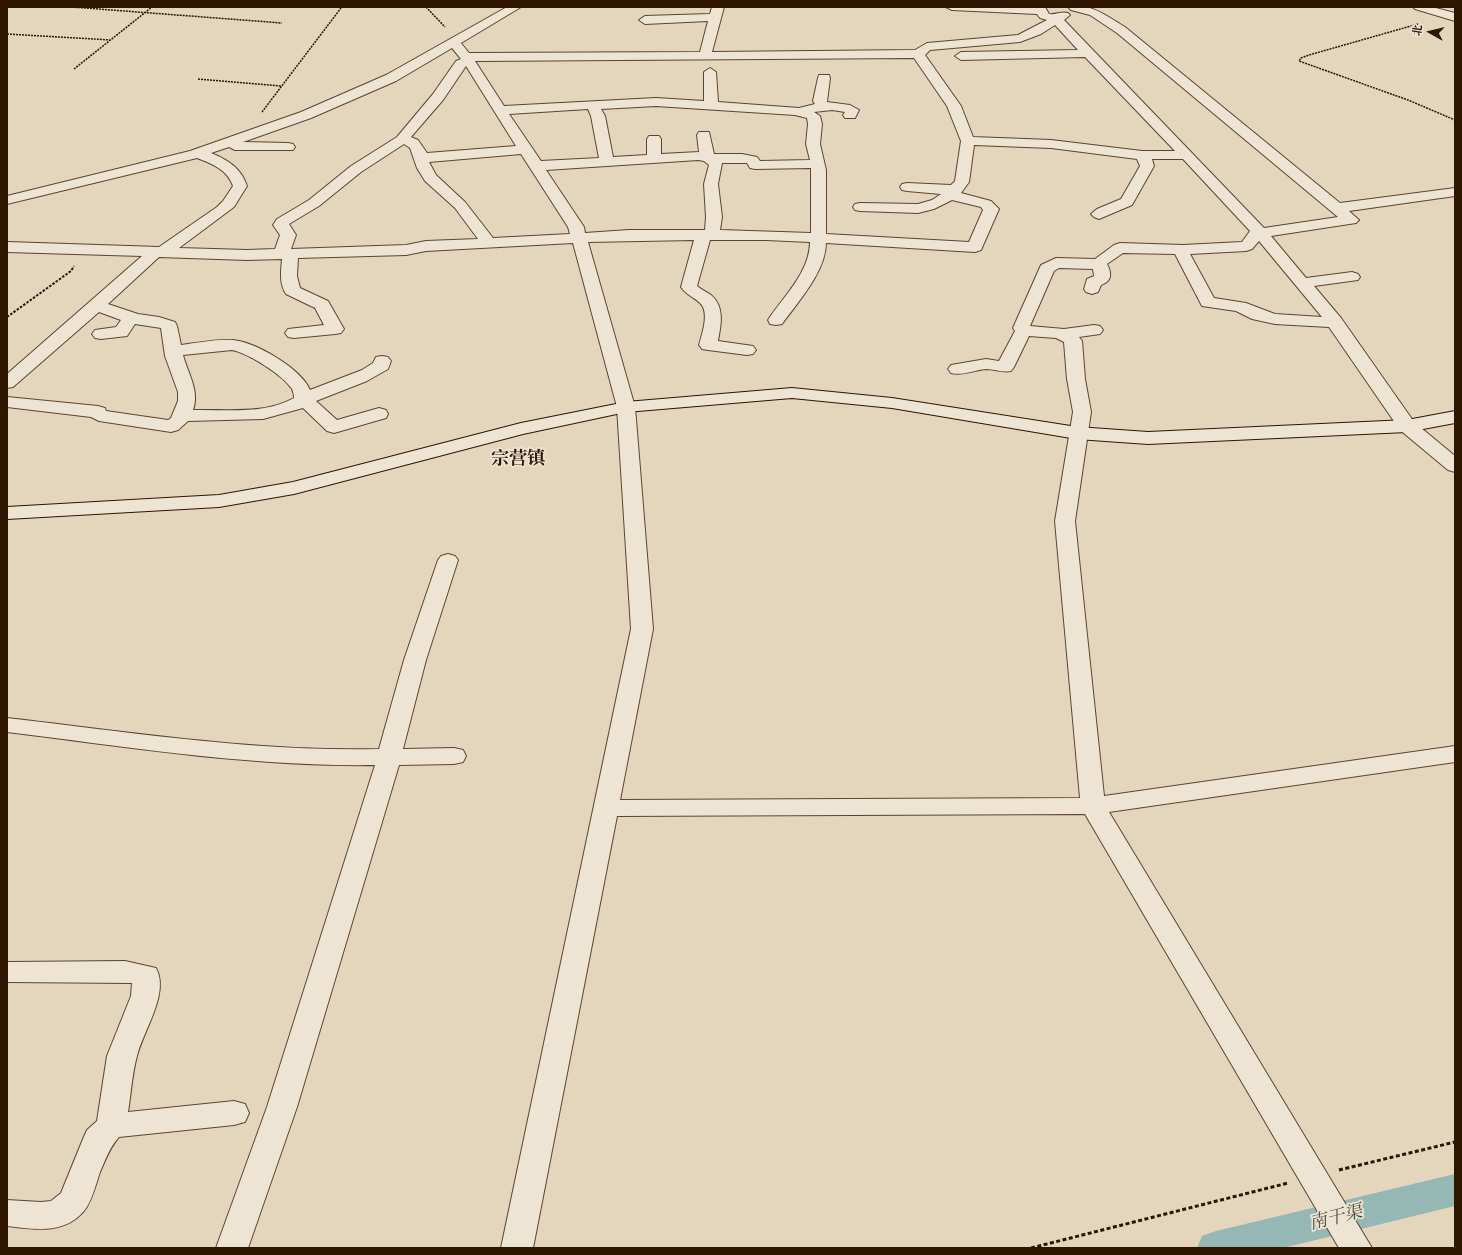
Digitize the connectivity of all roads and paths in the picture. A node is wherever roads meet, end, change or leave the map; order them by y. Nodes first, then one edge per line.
1 (72, 7) edge
2 (152, 7) edge
3 (426, 7) edge
4 (514, 7) edge
5 (952, 7) edge
6 (1419, 7) edge
7 (341, 8) edge
8 (1076, 8) edge
9 (1040, 9) edge
10 (146, 12) junction
11 (717, 12) edge
12 (1452, 16) edge
13 (1056, 19) junction
14 (645, 20) dead end
15 (282, 23) dead end
16 (7, 34) edge
17 (111, 40) junction
18 (461, 50) junction
19 (1089, 53) junction
20 (919, 55) junction
21 (705, 56) junction
22 (74, 69) dead end
23 (710, 72) dead end
24 (824, 78) dead end
25 (198, 79) dead end
26 (281, 86) junction
27 (711, 105) junction
28 (593, 106) junction
29 (824, 106) junction
30 (500, 110) junction
31 (799, 112) junction
32 (850, 115) dead end
33 (1455, 120) edge
34 (704, 135) dead end
35 (241, 139) junction
36 (654, 139) dead end
37 (402, 140) junction
38 (968, 142) junction
39 (222, 145) junction
40 (288, 147) dead end
41 (198, 153) junction
42 (1143, 155) junction
43 (1187, 155) junction
44 (707, 156) junction
45 (421, 158) junction
46 (531, 158) junction
47 (654, 158) junction
48 (607, 161) junction
49 (817, 164) junction
50 (907, 187) dead end
51 (953, 192) junction
52 (1448, 193) edge
53 (9, 195) edge
54 (1455, 203) edge
55 (860, 207) dead end
56 (1336, 208) junction
57 (1099, 214) dead end
58 (1261, 234) junction
59 (708, 236) junction
60 (819, 237) junction
61 (579, 238) junction
62 (488, 242) junction
63 (7, 247) edge
64 (86, 249) junction
65 (1179, 249) junction
66 (155, 251) junction
67 (286, 254) junction
68 (1099, 264) junction
69 (1352, 277) dead end
70 (1302, 283) junction
71 (1092, 289) dead end
72 (96, 306) junction
73 (7, 317) edge
74 (131, 318) junction
75 (776, 320) dead end
76 (1335, 322) junction
77 (1024, 330) junction
78 (1094, 330) dead end
79 (294, 333) dead end
80 (101, 334) dead end
81 (1065, 334) junction
82 (747, 350) dead end
83 (173, 351) junction
84 (382, 361) dead end
85 (957, 369) dead end
86 (7, 383) edge
87 (304, 400) junction
88 (7, 402) edge
89 (626, 407) junction
90 (379, 414) dead end
91 (182, 416) junction
92 (1455, 417) edge
93 (1406, 426) junction
94 (1077, 433) junction
95 (1455, 466) edge
96 (7, 513) edge
97 (448, 560) dead end
98 (7, 725) edge
99 (1455, 754) edge
100 (454, 756) dead end
101 (389, 758) junction
102 (1093, 806) junction
103 (606, 808) junction
104 (7, 972) edge
105 (234, 1113) dead end
106 (111, 1126) junction
107 (1455, 1142) edge
108 (1321, 1188) junction
109 (7, 1213) edge
110 (1353, 1244) edge
111 (232, 1248) edge
112 (517, 1248) edge
113 (1031, 1248) edge

1 - 10 path
2 - 10 path
3 - 18 path
4 - 18 street
5 - 9 street
6 - 12 street
7 - 26 path
8 - 13 street
8 - 56 street
9 - 13 street
10 - 15 path
10 - 17 path
11 - 14 street
11 - 21 street
12 - 33 path
13 - 19 street
13 - 20 street
16 - 17 path
17 - 22 path
18 - 21 street
18 - 30 street
18 - 35 street
18 - 37 street
19 - 20 street
19 - 43 street
20 - 21 street
20 - 38 street
23 - 27 street
24 - 29 street
25 - 26 path
26 - 35 path
27 - 28 street
27 - 31 street
28 - 30 street
28 - 48 street
29 - 31 street
29 - 32 street
30 - 46 street
31 - 49 street
34 - 44 street
35 - 39 street
36 - 47 street
37 - 45 street
37 - 67 street
38 - 42 street
38 - 51 street
39 - 40 street
39 - 41 street
41 - 53 street
41 - 66 street
42 - 43 street
42 - 57 street
43 - 58 street
44 - 47 street
44 - 49 street
44 - 59 street
45 - 46 street
45 - 62 street
46 - 48 street
46 - 61 street
47 - 48 street
49 - 60 street
50 - 51 street
51 - 55 street
51 - 60 street
52 - 54 street
52 - 56 street
56 - 58 street
58 - 65 street
58 - 70 street
59 - 60 street
59 - 61 street
59 - 82 street
60 - 75 street
61 - 62 street
61 - 89 street
62 - 67 street
63 - 64 street
64 - 66 street
64 - 73 path
65 - 68 street
65 - 76 street
66 - 67 street
66 - 72 street
67 - 79 street
68 - 71 street
68 - 77 street
69 - 70 street
70 - 76 street
72 - 74 street
72 - 86 street
74 - 80 street
74 - 83 street
76 - 93 street
77 - 81 street
77 - 85 street
78 - 81 street
81 - 94 street
83 - 87 street
83 - 91 street
84 - 87 street
87 - 90 street
87 - 91 street
88 - 91 street
89 - 94 street
89 - 96 street
89 - 103 street
92 - 93 street
93 - 94 street
93 - 95 street
94 - 102 street
97 - 101 street
98 - 101 street
99 - 102 street
100 - 101 street
101 - 111 street
102 - 103 street
102 - 108 street
103 - 112 street
104 - 106 street
105 - 106 street
106 - 109 street
107 - 108 path
108 - 110 street
108 - 113 path

